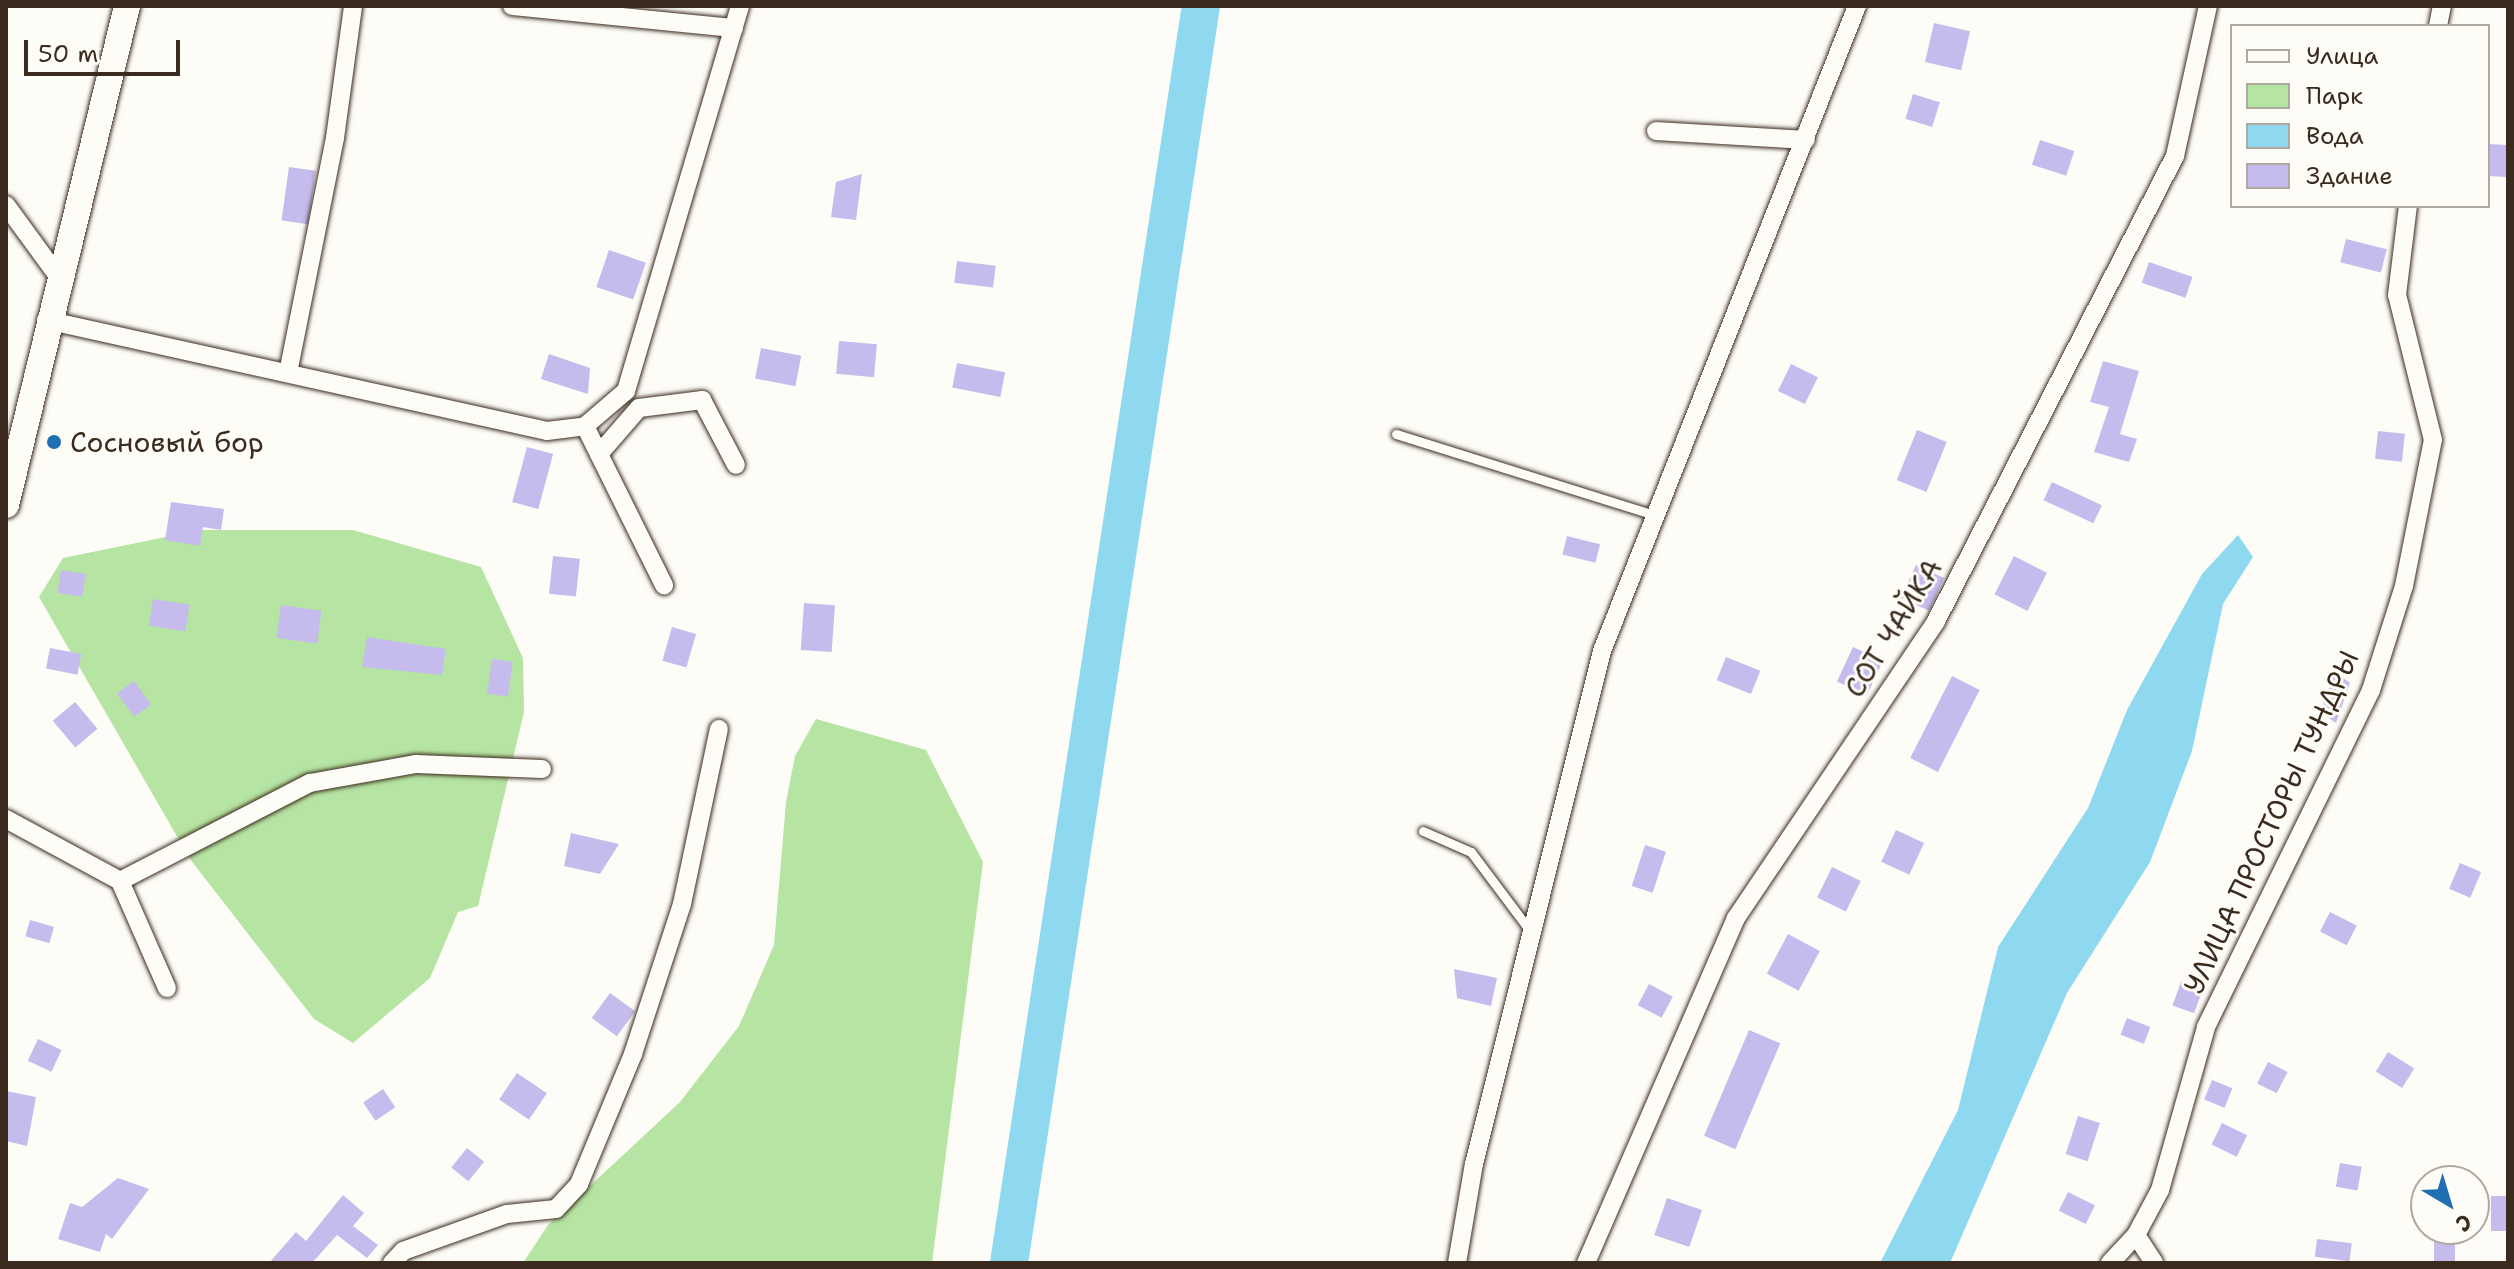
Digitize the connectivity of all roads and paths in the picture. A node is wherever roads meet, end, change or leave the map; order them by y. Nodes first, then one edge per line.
1 (127, 6) edge
2 (353, 6) edge
3 (512, 6) edge
4 (740, 6) edge
5 (1857, 6) edge
6 (2208, 6) edge
7 (734, 28) junction
8 (1656, 131) dead end
9 (1806, 140) junction
10 (6, 205) edge
11 (2408, 208) edge
12 (57, 275) junction
13 (46, 320) junction
14 (288, 373) junction
15 (585, 426) junction
16 (1396, 434) dead end
17 (599, 454) junction
18 (736, 465) dead end
19 (6, 505) edge
20 (1652, 514) junction
21 (664, 585) dead end
22 (719, 729) dead end
23 (542, 769) dead end
24 (6, 819) edge
25 (1423, 831) dead end
26 (120, 881) junction
27 (1532, 933) junction
28 (167, 988) dead end
29 (2136, 1235) junction
30 (392, 1263) edge
31 (1457, 1263) edge
32 (1586, 1263) edge
33 (2110, 1263) edge
34 (2154, 1263) edge

1 - 12 main road
2 - 14 street
3 - 7 street
4 - 7 street
5 - 9 street
6 - 32 street, СОТ ЧАЙКА
7 - 15 street
8 - 9 street
9 - 20 street
10 - 12 street
11 - 29 street, УЛИЦА ПРОСТОРЫ ТУНДРЫ
12 - 13 main road
13 - 14 street
13 - 19 main road
14 - 15 street
15 - 17 street
16 - 20 lane
17 - 18 street
17 - 21 street
20 - 27 street
22 - 30 street
23 - 26 street
24 - 26 street
25 - 27 lane
26 - 28 street
27 - 31 street
29 - 33 street
29 - 34 street

